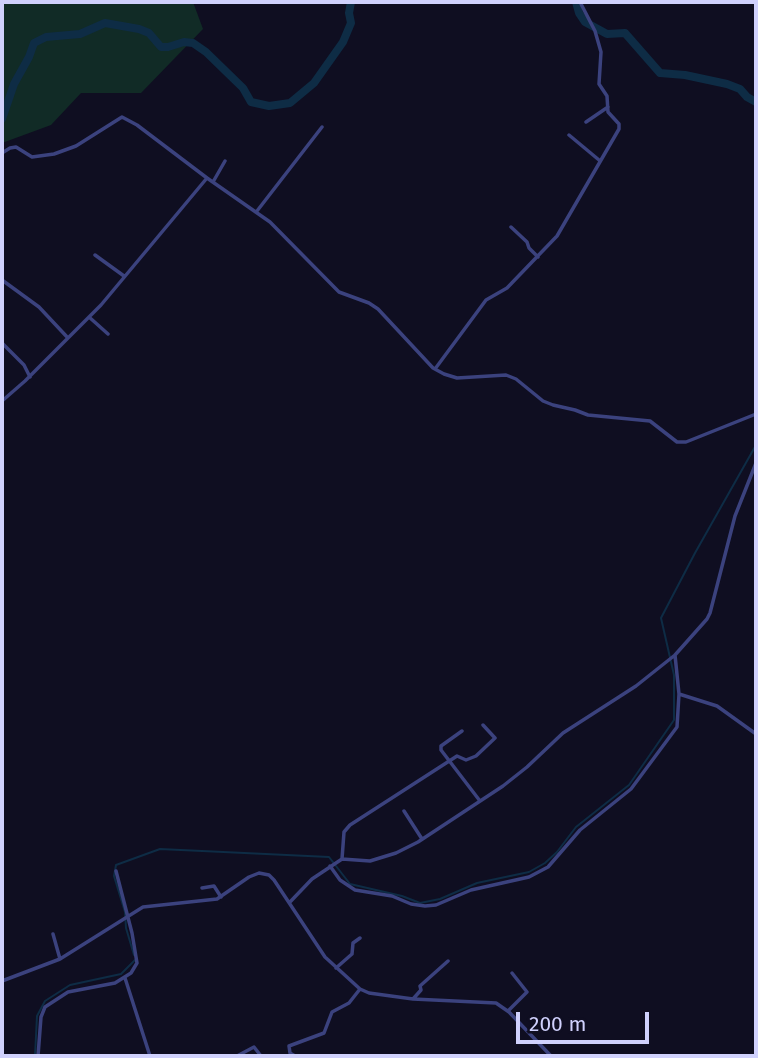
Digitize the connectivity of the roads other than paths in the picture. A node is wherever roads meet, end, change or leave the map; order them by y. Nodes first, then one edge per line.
1 (580, 2) edge
2 (608, 107) junction
3 (586, 121) dead end
4 (322, 127) dead end
5 (569, 135) dead end
6 (2, 153) edge
7 (599, 160) junction
8 (225, 161) dead end
9 (207, 178) junction
10 (213, 182) junction
11 (257, 211) junction
12 (511, 228) dead end
13 (95, 255) dead end
14 (538, 257) junction
15 (124, 276) junction
16 (2, 280) edge
17 (89, 317) junction
18 (108, 334) dead end
19 (68, 338) junction
20 (2, 343) edge
21 (435, 369) junction
22 (30, 377) junction
23 (2, 401) edge
24 (756, 414) edge
25 (756, 463) edge
26 (750, 485) junction
27 (756, 485) edge
28 (673, 656) junction
29 (680, 694) junction
30 (483, 725) dead end
31 (462, 731) dead end
32 (756, 734) edge
33 (448, 761) junction
34 (480, 801) junction
35 (404, 811) dead end
36 (422, 839) junction
37 (341, 859) junction
38 (331, 866) junction
39 (116, 871) dead end
40 (202, 888) dead end
41 (220, 897) junction
42 (290, 902) junction
43 (127, 917) junction
44 (53, 934) dead end
45 (360, 938) dead end
46 (60, 959) junction
47 (448, 961) dead end
48 (336, 968) junction
49 (512, 973) dead end
50 (125, 978) junction
51 (2, 981) edge
52 (360, 989) junction
53 (413, 999) junction
54 (508, 1011) junction
55 (38, 1056) edge
56 (150, 1056) edge
57 (237, 1056) edge
58 (261, 1056) edge
59 (295, 1056) edge
60 (551, 1056) edge

1 - 2 street
2 - 3 street
2 - 7 street
4 - 11 street
5 - 7 street
6 - 9 street
7 - 14 street
8 - 10 street
9 - 10 street
9 - 15 street
10 - 11 street
11 - 21 street
12 - 14 street
13 - 15 street
14 - 21 street
15 - 17 street
16 - 19 street
17 - 18 street
17 - 19 street
19 - 22 street
20 - 22 street
21 - 24 street
22 - 23 street
25 - 26 street
26 - 27 street
26 - 28 street
28 - 29 street
28 - 34 street
29 - 32 street
29 - 38 street
30 - 33 street
31 - 33 street
33 - 34 street
33 - 37 street
34 - 36 street
35 - 36 street
36 - 37 street
37 - 38 street
38 - 42 street
39 - 43 street
40 - 41 street
41 - 42 street
41 - 43 street
42 - 48 street
43 - 46 street
43 - 50 street
44 - 46 street
45 - 48 street
46 - 51 street
47 - 53 street
48 - 52 street
49 - 54 street
50 - 55 street
50 - 56 street
52 - 53 street
52 - 59 street
53 - 54 street
54 - 60 street
57 - 58 street

